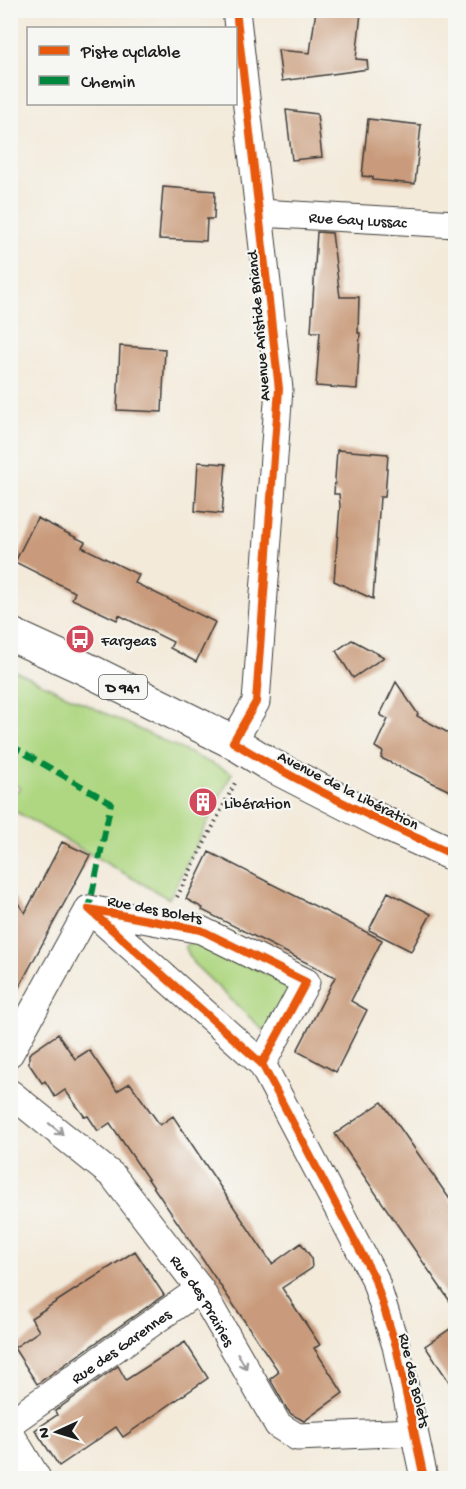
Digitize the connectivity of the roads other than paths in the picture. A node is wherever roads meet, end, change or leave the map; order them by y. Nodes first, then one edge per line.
1 (236, 10) edge
2 (259, 213) junction
3 (456, 224) edge
4 (10, 634) edge
5 (233, 742) junction
6 (456, 856) edge
7 (89, 909) junction
8 (10, 1053) edge
9 (262, 1064) junction
10 (10, 1093) edge
11 (200, 1288) junction
12 (10, 1423) edge
13 (414, 1432) junction
14 (10, 1433) edge
15 (37, 1479) edge
16 (424, 1479) edge

1 - 2 street, Avenue Aristide Briand
2 - 3 street, Rue Gay Lussac
2 - 5 street, Avenue Aristide Briand
4 - 5 main road, D 941
5 - 6 main road, Avenue de la Libération / D 941
7 - 8 street
7 - 9 street, Rue des Bolets
7 - 9 street, Rue des Bolets
9 - 13 street, Rue des Bolets
10 -> 11 street, Rue des Prairies
11 - 12 street, Rue des Garennes
11 -> 13 street, Rue des Prairies
13 - 16 street, Rue des Bolets
14 - 15 street

